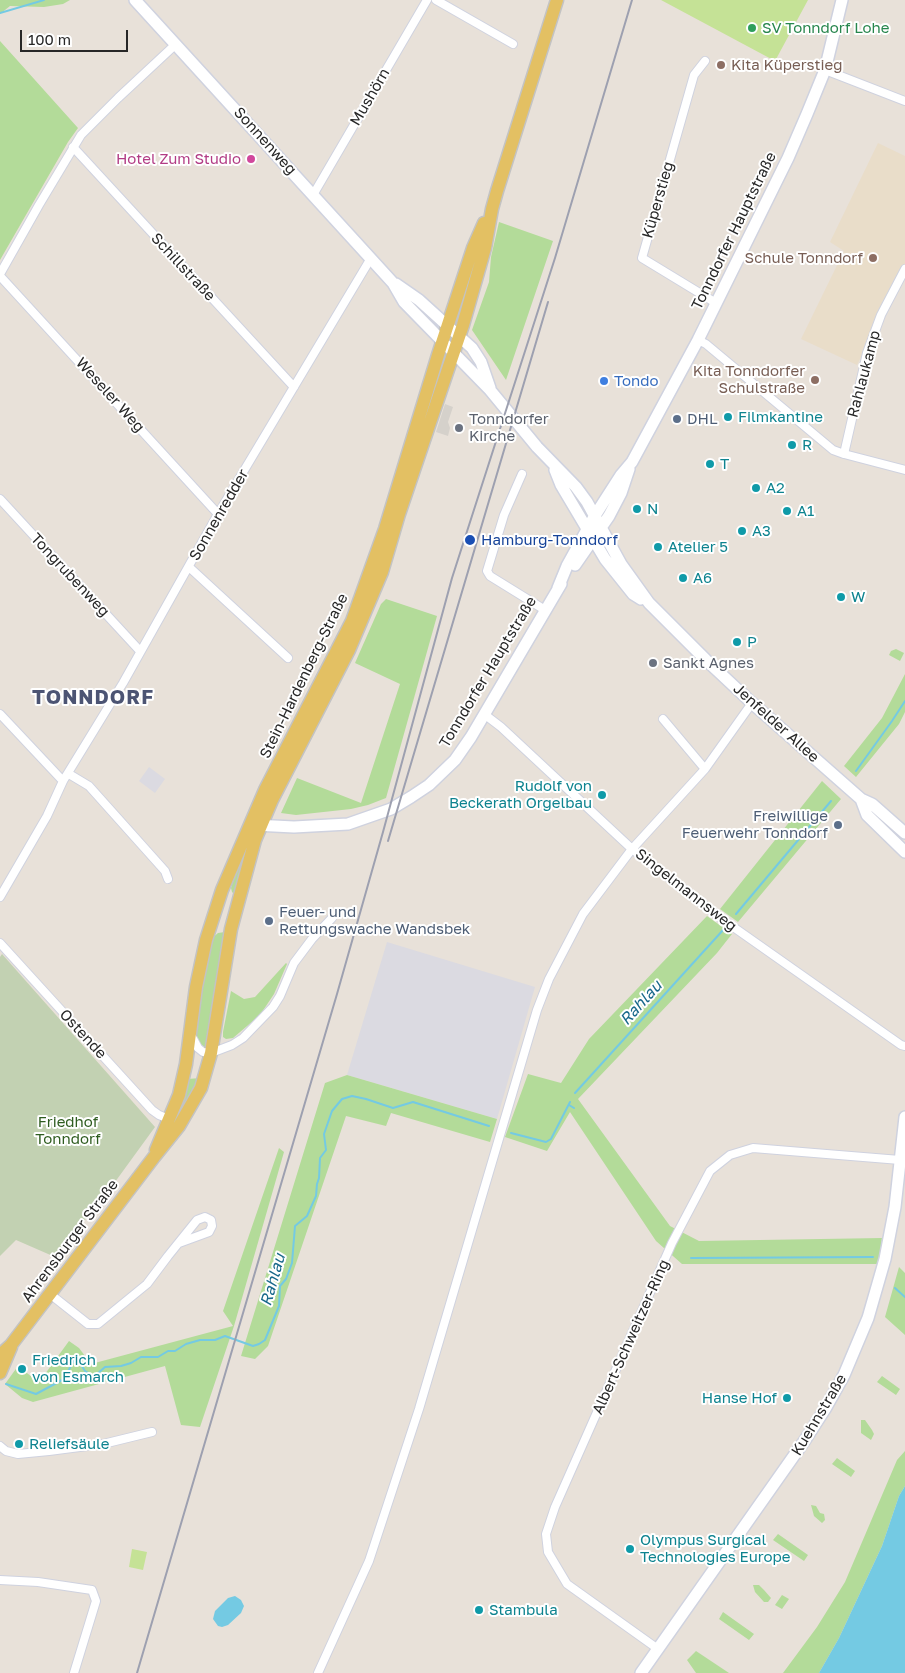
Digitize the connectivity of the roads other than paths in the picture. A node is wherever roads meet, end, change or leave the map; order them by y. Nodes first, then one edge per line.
1 (135, 0) edge
2 (427, 0) edge
3 (436, 0) edge
4 (557, 0) edge
5 (842, 0) edge
6 (176, 44) junction
7 (513, 44) dead end
8 (705, 61) dead end
9 (825, 70) junction
10 (905, 101) edge
11 (73, 147) junction
12 (313, 195) junction
13 (492, 209) junction
14 (371, 258) junction
15 (905, 269) edge
16 (0, 275) edge
17 (394, 283) junction
18 (716, 303) junction
19 (448, 326) junction
20 (459, 336) junction
21 (698, 340) junction
22 (443, 342) junction
23 (454, 353) junction
24 (294, 387) junction
25 (490, 390) junction
26 (844, 454) junction
27 (554, 466) junction
28 (630, 466) junction
29 (905, 470) edge
30 (522, 474) dead end
31 (0, 499) edge
32 (218, 514) junction
33 (594, 517) junction
34 (588, 529) junction
35 (601, 530) junction
36 (594, 540) junction
37 (189, 567) junction
38 (558, 588) junction
39 (649, 603) junction
40 (545, 610) junction
41 (140, 650) junction
42 (288, 658) dead end
43 (752, 702) junction
44 (0, 714) edge
45 (484, 714) junction
46 (663, 719) dead end
47 (706, 769) junction
48 (69, 774) junction
49 (64, 781) junction
50 (861, 799) junction
51 (255, 825) junction
52 (905, 833) edge
53 (632, 848) junction
54 (905, 852) edge
55 (168, 879) dead end
56 (0, 897) edge
57 (332, 918) dead end
58 (0, 943) edge
59 (189, 1031) junction
60 (905, 1046) edge
61 (207, 1053) junction
62 (186, 1064) junction
63 (905, 1117) edge
64 (169, 1119) junction
65 (154, 1157) junction
66 (900, 1160) junction
67 (179, 1243) dead end
68 (50, 1294) junction
69 (11, 1345) junction
70 (0, 1355) edge
71 (0, 1373) edge
72 (152, 1432) dead end
73 (0, 1446) edge
74 (0, 1581) edge
75 (658, 1649) junction
76 (74, 1673) edge
77 (318, 1673) edge
78 (641, 1673) edge

1 - 6 main road, Sonnenweg
2 - 12 street, Mushörn
3 - 7 street
4 - 13 main road, Stein-Hardenberg-Straße
5 - 9 main road, Tonndorfer Hauptstraße
6 - 11 street
6 - 12 main road, Sonnenweg
8 - 18 street, Küperstieg
9 - 10 street
9 - 18 main road, Tonndorfer Hauptstraße
11 - 16 street
11 - 24 street, Schillstraße
12 - 14 main road, Sonnenweg
13 - 19 main road, Stein-Hardenberg-Straße
13 - 20 main road, Stein-Hardenberg-Straße
14 - 17 main road, Sonnenweg
14 - 24 street, Sonnenredder
15 - 26 street, Rahlaukamp
16 - 32 street, Weseler Weg
17 - 19 main road, Sonnenweg
17 - 22 main road, Sonnenweg
18 - 21 main road, Tonndorfer Hauptstraße
19 - 20 main road, Sonnenweg
19 - 22 main road, Stein-Hardenberg-Straße
20 - 23 main road, Stein-Hardenberg-Straße
20 - 25 main road, Sonnenweg
21 - 26 street
21 - 28 main road, Tonndorfer Hauptstraße
22 - 23 main road, Sonnenweg
22 - 51 main road, Stein-Hardenberg-Straße
23 - 25 main road, Sonnenweg
23 - 51 main road, Stein-Hardenberg-Straße
24 - 32 street, Sonnenredder
25 - 27 main road, Sonnenweg
26 - 29 street
27 - 33 main road, Sonnenweg
27 - 34 main road, Sonnenweg
28 - 33 main road, Tonndorfer Hauptstraße
28 - 35 main road, Tonndorfer Hauptstraße
30 - 40 street
31 - 41 street, Tongrubenweg
32 - 37 street, Sonnenredder
33 - 34 main road, Tonndorfer Hauptstraße
33 - 35 main road, Sonnenweg
34 - 36 main road, Jenfelder Allee
34 - 38 main road, Tonndorfer Hauptstraße
35 - 36 main road, Tonndorfer Hauptstraße
35 - 39 main road, Jenfelder Allee
36 - 38 main road, Tonndorfer Hauptstraße
36 - 39 main road, Jenfelder Allee
37 - 41 street, Sonnenredder
37 - 42 street
38 - 40 main road, Tonndorfer Hauptstraße
39 - 43 main road, Jenfelder Allee
40 - 45 main road, Tonndorfer Hauptstraße
41 - 48 street, Sonnenredder
43 - 47 street
43 - 50 main road, Jenfelder Allee
44 - 49 street
45 - 51 main road, Tonndorfer Hauptstraße
45 - 53 street, Singelmannsweg
46 - 47 street
47 - 53 street
48 - 49 street, Sonnenredder
48 - 55 street
49 - 56 street, Sonnenredder
50 - 52 main road, Jenfelder Allee
50 - 54 main road, Jenfelder Allee
51 - 59 main road, Stein-Hardenberg-Straße
51 - 61 main road, Stein-Hardenberg-Straße
53 - 60 street, Singelmannsweg
53 - 77 street
57 - 61 street
58 - 64 street, Ostende
59 - 61 street
59 - 62 main road, Stein-Hardenberg-Straße
61 - 62 street
61 - 65 main road
62 - 64 main road, Stein-Hardenberg-Straße
63 - 66 main road, Kuehnstraße
64 - 65 main road, Stein-Hardenberg-Straße
65 - 68 main road, Ahrensburger Straße
66 - 75 main road, Kuehnstraße
66 - 75 street, Albert-Schweitzer-Ring
67 - 68 street
68 - 69 main road, Ahrensburger Straße
69 - 70 main road, Ahrensburger Straße
69 - 71 main road, Ahrensburger Straße
72 - 73 street
74 - 76 street
75 - 78 main road, Kuehnstraße

